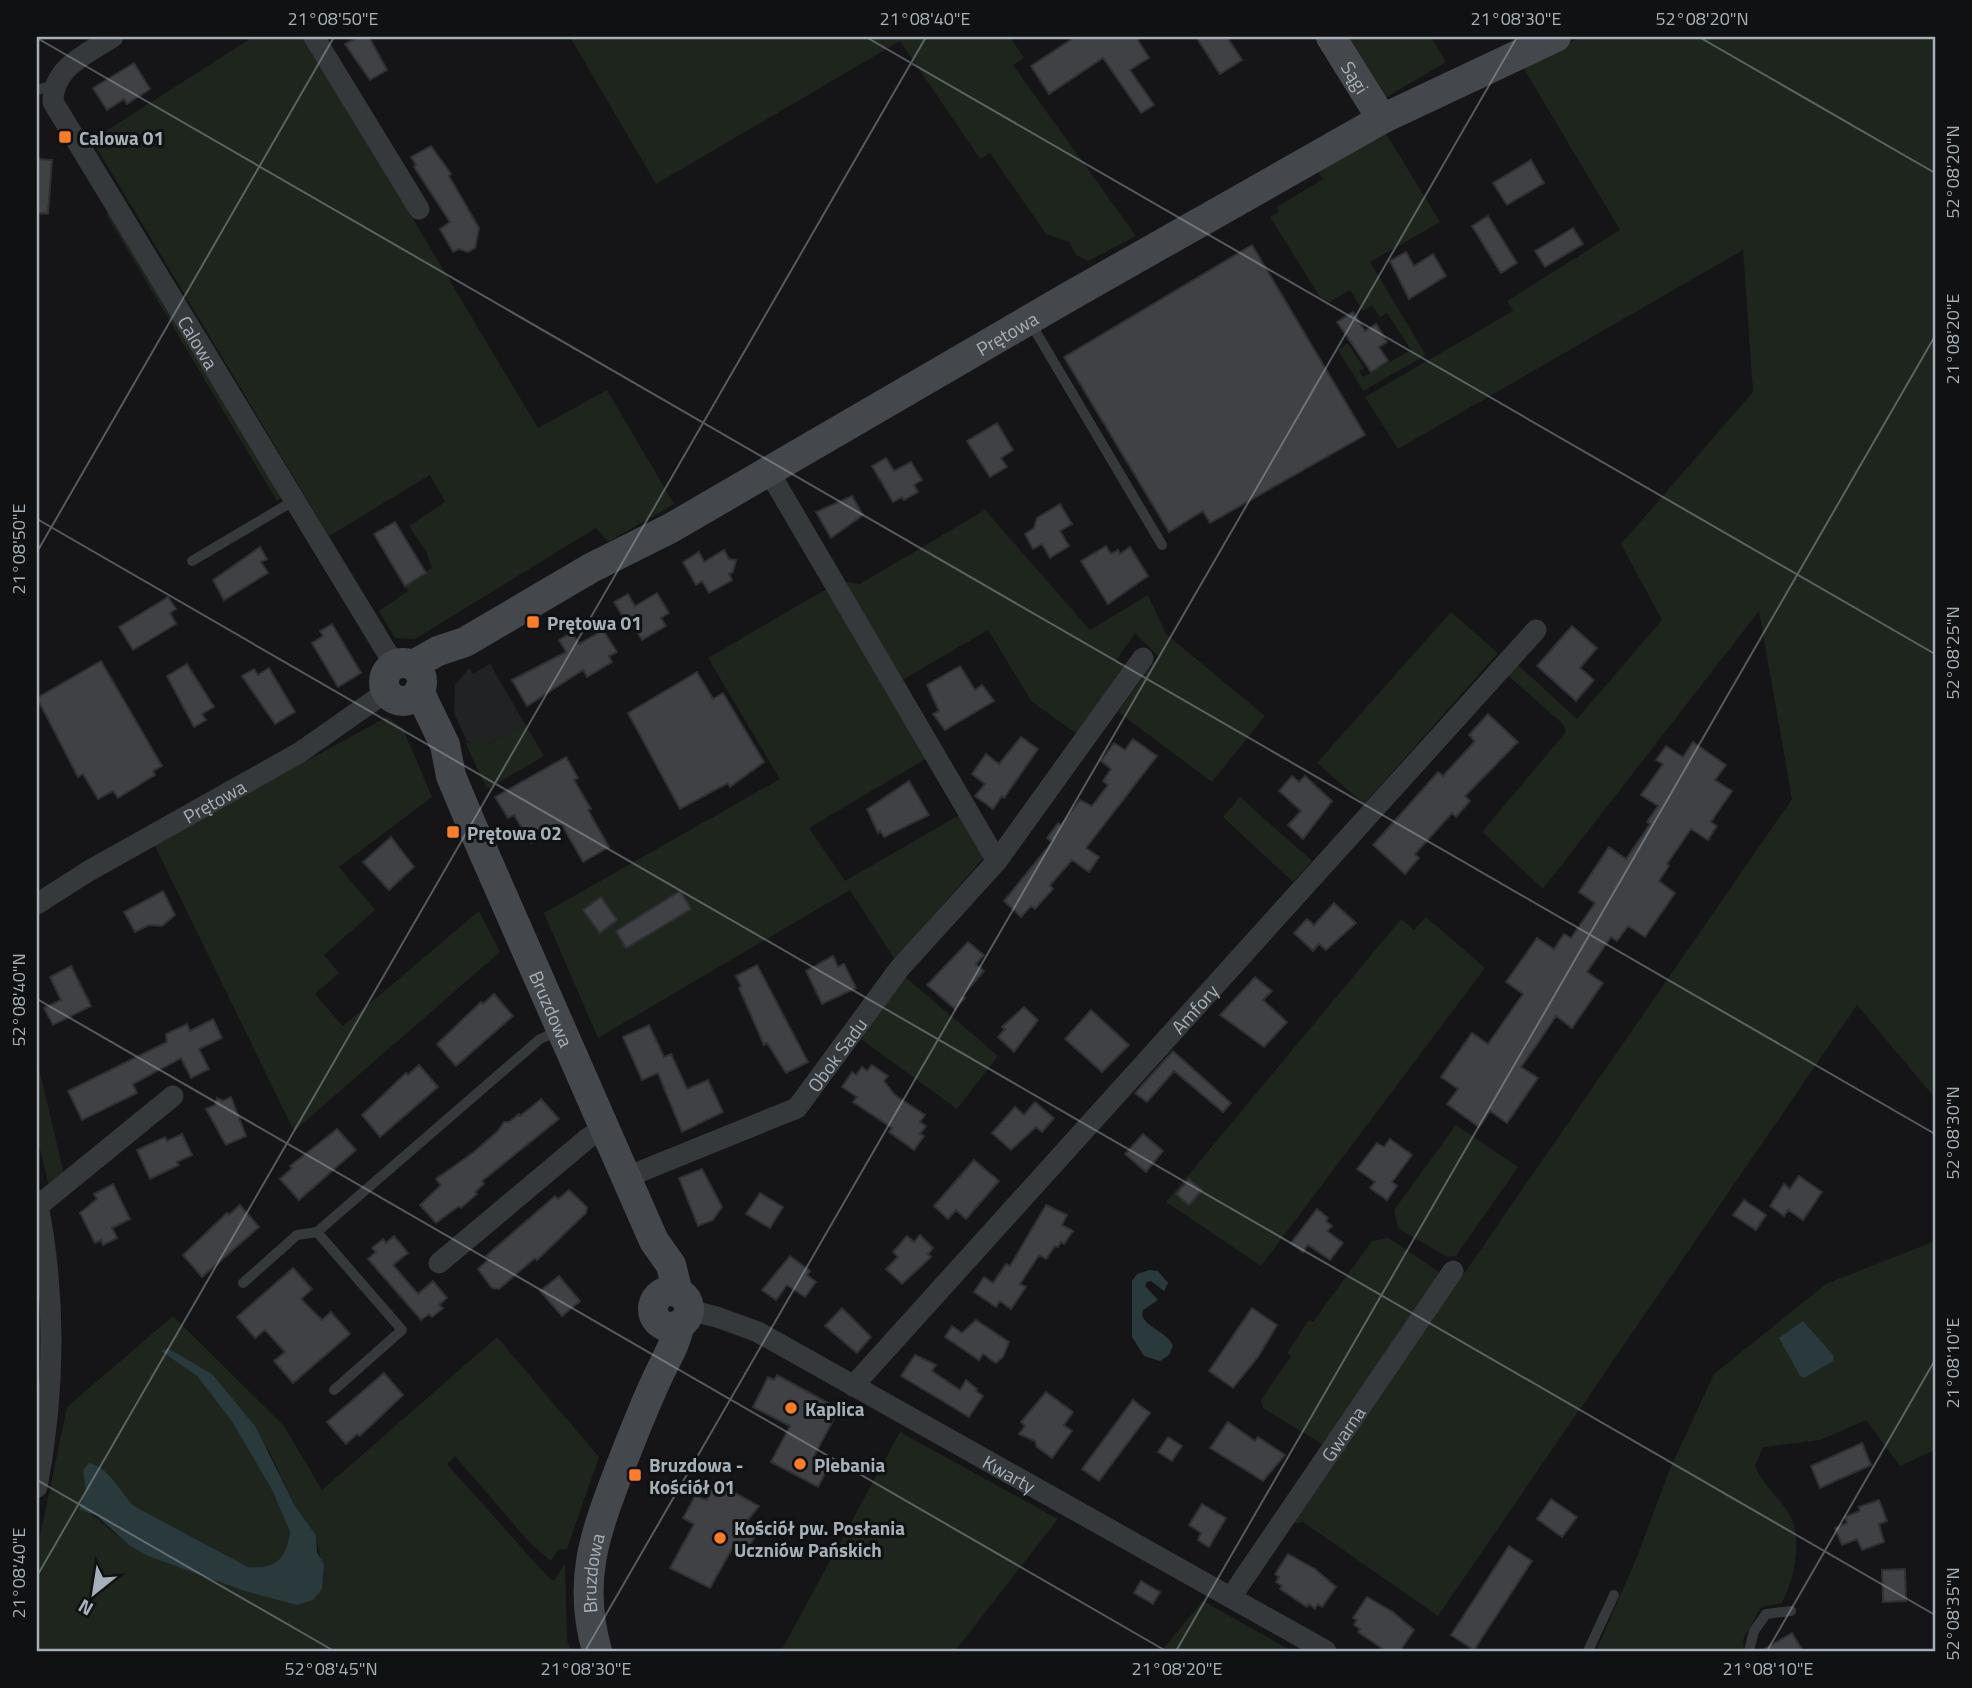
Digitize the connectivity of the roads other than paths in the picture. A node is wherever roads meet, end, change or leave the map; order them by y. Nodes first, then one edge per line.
1 (314, 37) edge
2 (1331, 37) edge
3 (1556, 37) edge
4 (101, 40) edge
5 (1521, 44) edge
6 (46, 88) edge
7 (1382, 119) junction
8 (419, 209) dead end
9 (1028, 320) junction
10 (768, 470) junction
11 (295, 500) junction
12 (1161, 545) dead end
13 (192, 561) dead end
14 (1536, 630) dead end
15 (1143, 658) dead end
16 (407, 682) junction
17 (997, 861) junction
18 (37, 904) edge
19 (562, 1030) junction
20 (173, 1096) dead end
21 (605, 1128) junction
22 (627, 1177) junction
23 (37, 1203) edge
24 (317, 1231) junction
25 (439, 1263) dead end
26 (1453, 1272) dead end
27 (243, 1283) dead end
28 (674, 1309) junction
29 (853, 1386) junction
30 (334, 1390) dead end
31 (37, 1486) edge
32 (1614, 1595) dead end
33 (1231, 1597) junction
34 (1791, 1611) dead end
35 (597, 1651) edge
36 (1326, 1651) edge
37 (1588, 1651) edge
38 (1749, 1651) edge

1 - 8 street
2 - 7 street, Sągi
3 - 5 street, Prętowa
4 - 6 street, Calowa
5 - 7 street, Prętowa
6 - 11 street, Calowa
7 - 9 street, Prętowa
9 - 10 street, Prętowa
9 - 12 lane
10 - 16 street, Prętowa
10 - 17 street
11 - 13 lane
11 - 16 street, Calowa
14 - 29 street, Amfory
15 - 17 street, Obok Sadu
16 - 18 street, Prętowa
16 - 19 street, Bruzdowa
17 - 22 street, Obok Sadu
19 - 21 street, Bruzdowa
19 - 24 lane
20 - 23 street
21 - 22 street, Bruzdowa
21 - 25 street
22 - 28 street, Bruzdowa
23 - 31 street
24 - 27 lane
24 - 30 lane
26 - 33 street, Gwarna
28 - 29 street, Kwarty
28 - 35 street, Bruzdowa
29 - 33 street, Kwarty
32 - 37 lane
33 - 36 street, Kwarty
34 - 38 lane

